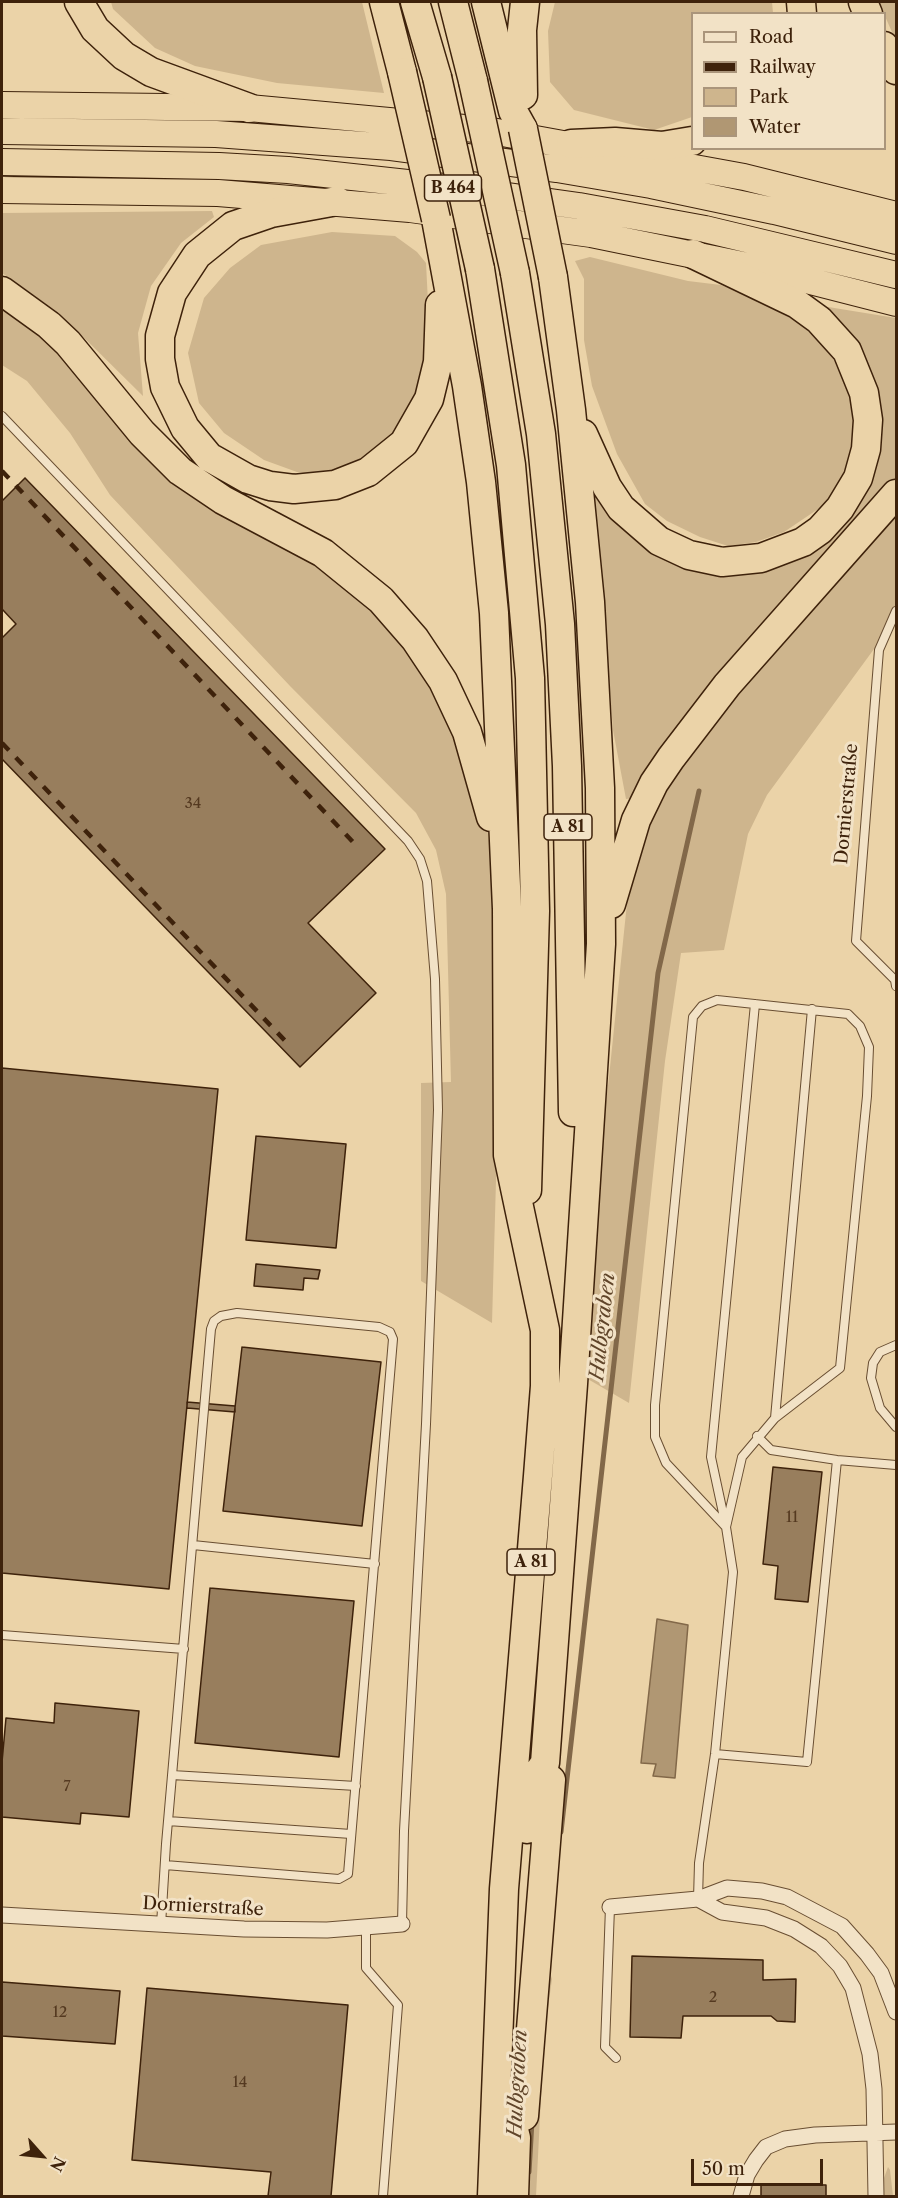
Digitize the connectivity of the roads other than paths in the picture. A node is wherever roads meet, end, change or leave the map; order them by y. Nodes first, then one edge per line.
1 (79, 2) edge
2 (384, 2) edge
3 (415, 2) edge
4 (453, 2) edge
5 (486, 2) edge
6 (525, 2) edge
7 (886, 48) edge
8 (897, 70) edge
9 (515, 86) junction
10 (2, 105) edge
11 (249, 108) junction
12 (2, 131) edge
13 (691, 141) edge
14 (571, 144) junction
15 (2, 162) edge
16 (2, 190) edge
17 (337, 201) junction
18 (897, 215) edge
19 (897, 241) edge
20 (693, 254) junction
21 (440, 265) junction
22 (897, 275) edge
23 (2, 291) edge
24 (897, 303) edge
25 (571, 410) junction
26 (2, 416) edge
27 (897, 494) edge
28 (897, 612) edge
29 (505, 877) junction
30 (601, 944) junction
31 (897, 986) edge
32 (755, 1004) junction
33 (812, 1009) junction
34 (526, 1237) junction
35 (897, 1345) edge
36 (573, 1384) junction
37 (775, 1418) junction
38 (897, 1427) edge
39 (757, 1436) junction
40 (837, 1460) junction
41 (897, 1464) edge
42 (726, 1527) junction
43 (193, 1545) junction
44 (375, 1564) junction
45 (2, 1635) edge
46 (184, 1649) junction
47 (715, 1754) junction
48 (172, 1775) junction
49 (356, 1786) junction
50 (168, 1821) junction
51 (351, 1834) junction
52 (165, 1864) junction
53 (522, 1885) junction
54 (698, 1899) junction
55 (610, 1907) joint
56 (2, 1915) edge
57 (402, 1924) joint
58 (161, 1925) junction
59 (366, 1927) junction
60 (518, 1950) junction
61 (897, 2012) edge
62 (616, 2058) dead end
63 (897, 2132) edge
64 (874, 2133) junction
65 (383, 2196) edge
66 (492, 2196) edge
67 (514, 2196) edge
68 (741, 2196) edge
69 (876, 2196) edge

1 - 11 highway
2 - 21 highway, bridge
3 - 34 highway, A 81, bridge
4 - 36 highway, A 81, bridge
5 - 9 highway
6 - 9 highway
7 - 8 highway
9 - 25 highway, bridge
10 - 11 highway
11 - 14 highway
12 - 19 highway, B 464
13 - 14 highway
14 - 18 highway
15 - 22 highway, B 464
16 - 17 highway, B 464
17 - 20 highway, B 464
17 - 21 highway
20 - 24 highway, B 464
20 - 25 highway
21 - 29 highway
23 - 29 highway
25 - 30 highway
26 - 57 lane
27 - 30 highway
28 - 31 lane, Dornierstraße
29 - 34 highway
30 - 36 highway
32 - 33 lane
32 - 42 lane
32 - 42 lane
33 - 37 lane
33 - 37 lane
34 - 53 highway, A 81
35 - 38 lane
36 - 53 highway, A 81
37 - 39 lane
39 - 40 lane
39 - 42 lane
40 - 41 lane
40 - 47 lane
42 - 47 lane
43 - 44 lane
43 - 44 lane
43 - 46 lane
44 - 49 lane
45 - 46 lane
46 - 48 lane
47 - 54 lane
48 - 49 lane
48 - 50 lane
49 - 51 lane
50 - 51 lane
50 - 52 lane
51 - 52 lane
52 - 58 lane
53 - 60 highway, A 81
53 - 60 highway, A 81
54 - 55 street
54 - 61 street
54 - 64 street
55 - 62 lane
56 - 58 street, Dornierstraße
57 - 59 street, Dornierstraße
58 - 59 street, Dornierstraße
59 - 65 lane
60 - 66 highway, A 81
60 - 67 highway, A 81
63 - 64 street
64 - 68 street
64 - 69 street

